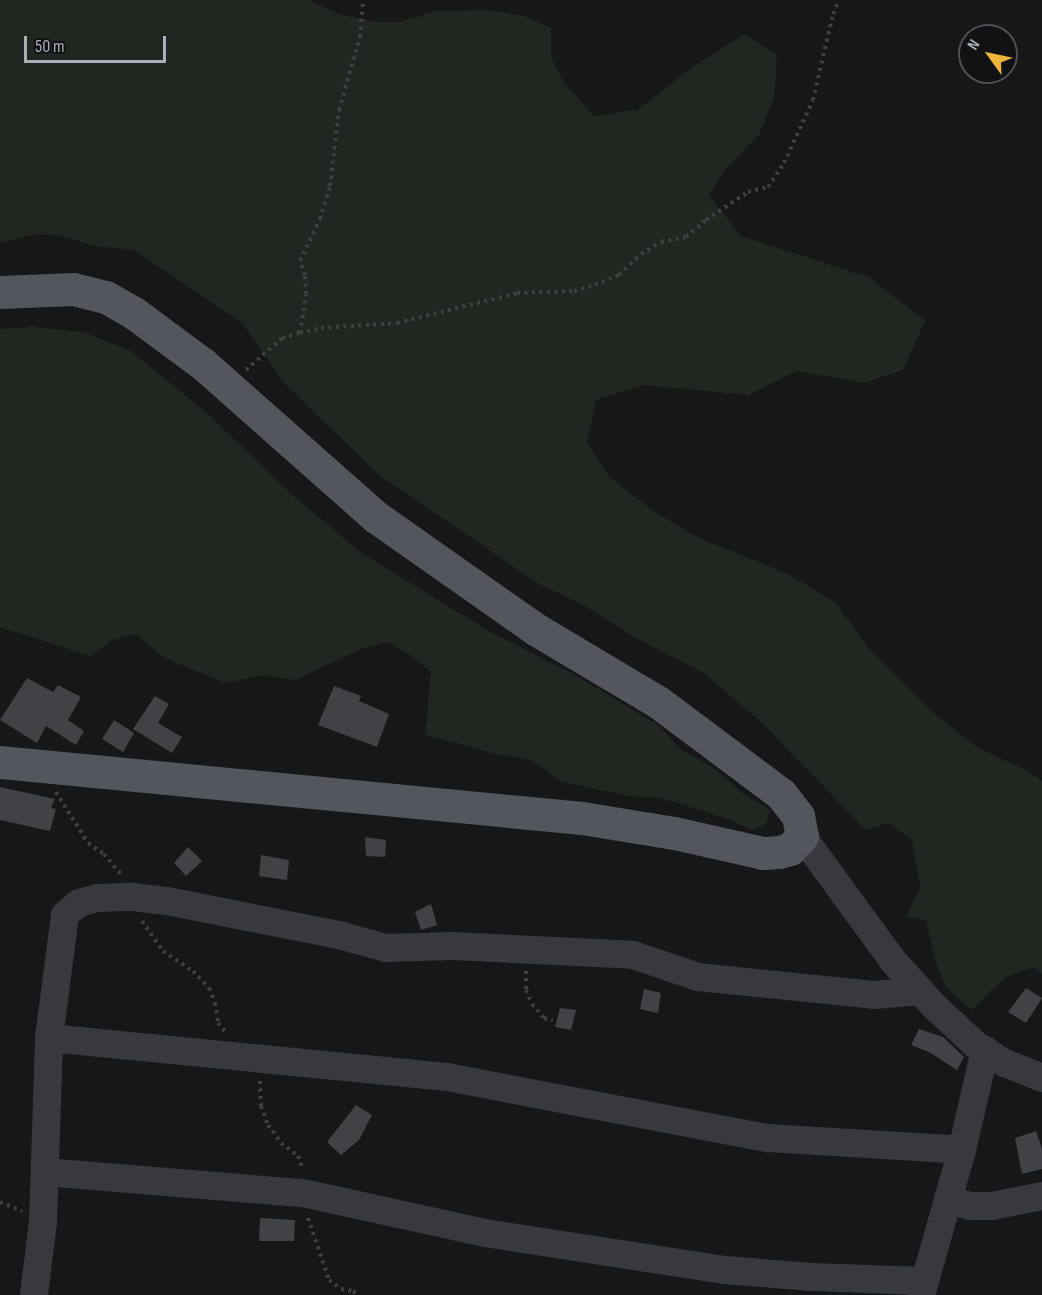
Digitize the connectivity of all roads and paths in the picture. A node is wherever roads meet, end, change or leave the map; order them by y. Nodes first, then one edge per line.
1 (363, 0) edge
2 (839, 0) edge
3 (0, 292) edge
4 (300, 333) junction
5 (229, 388) junction
6 (0, 762) edge
7 (802, 836) junction
8 (530, 950) junction
9 (921, 991) junction
10 (553, 1020) dead end
11 (49, 1038) junction
12 (985, 1050) junction
13 (1042, 1078) edge
14 (962, 1150) junction
15 (45, 1172) junction
16 (1042, 1196) edge
17 (948, 1199) junction
18 (922, 1288) edge
19 (34, 1295) edge

1 - 4 path
2 - 4 path
3 - 5 main road
4 - 5 path
5 - 7 main road
6 - 7 main road
7 - 9 street
8 - 9 street
8 - 10 path
8 - 11 street
9 - 12 street
11 - 14 street
11 - 15 street
12 - 13 street
12 - 14 street
14 - 17 street
15 - 18 street
15 - 19 street
16 - 17 street
17 - 18 street

